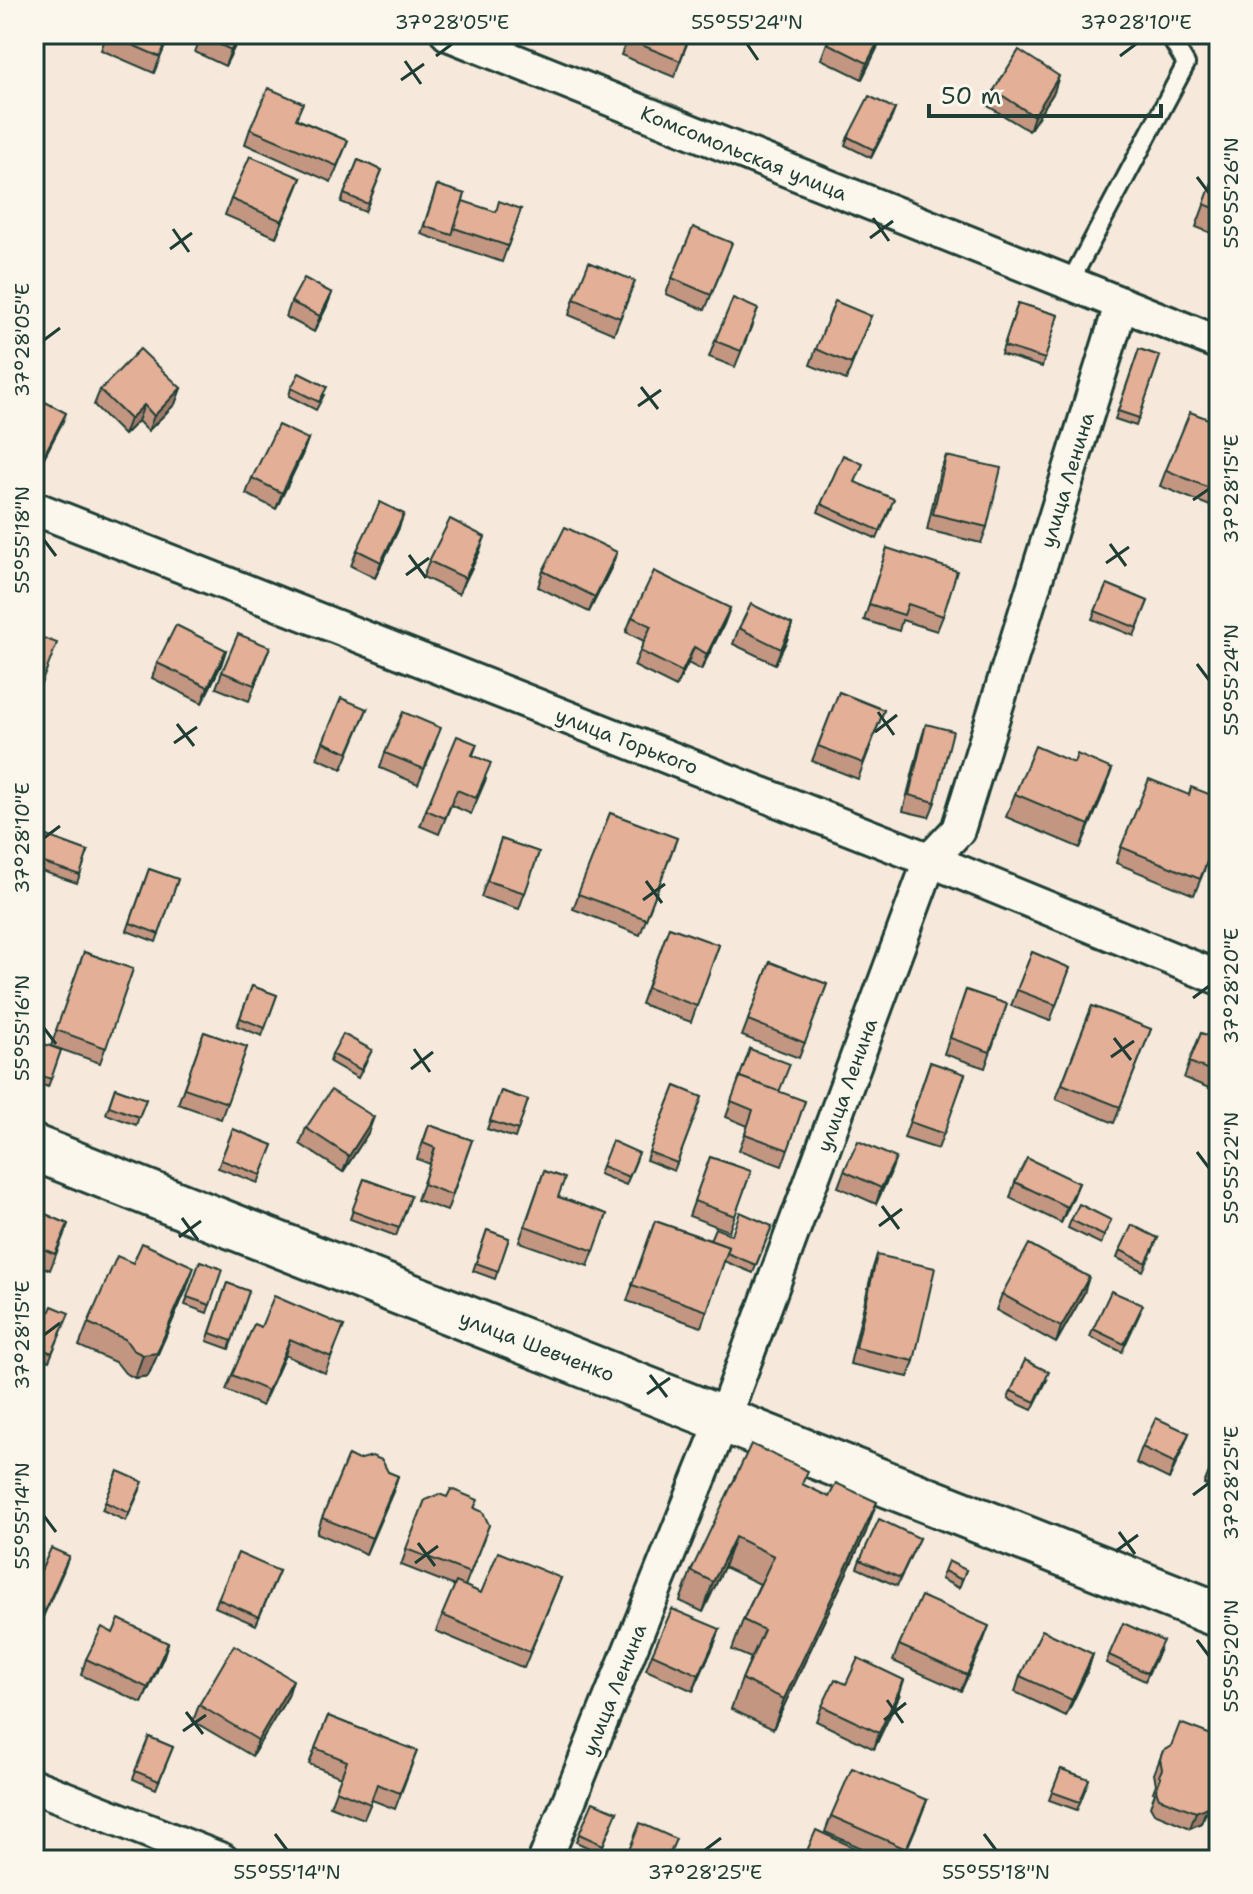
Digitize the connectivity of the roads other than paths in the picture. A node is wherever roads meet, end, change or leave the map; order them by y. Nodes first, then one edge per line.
1 (448, 34) edge
2 (1164, 34) edge
3 (1069, 284) junction
4 (1121, 305) junction
5 (1219, 343) edge
6 (34, 508) edge
7 (930, 860) junction
8 (1219, 978) edge
9 (34, 1148) edge
10 (723, 1420) junction
11 (1219, 1615) edge
12 (34, 1786) edge
13 (222, 1860) edge
14 (545, 1860) edge

1 - 3 street, Комсомольская улица
2 - 3 lane
3 - 4 street, Комсомольская улица
4 - 5 street, Комсомольская улица
4 - 7 street, улица Ленина
6 - 7 street, улица Горького
7 - 8 street, улица Горького
7 - 10 street, улица Ленина
9 - 10 main road, улица Шевченко
10 - 11 main road, улица Шевченко
10 - 14 street, улица Ленина
12 - 13 street

